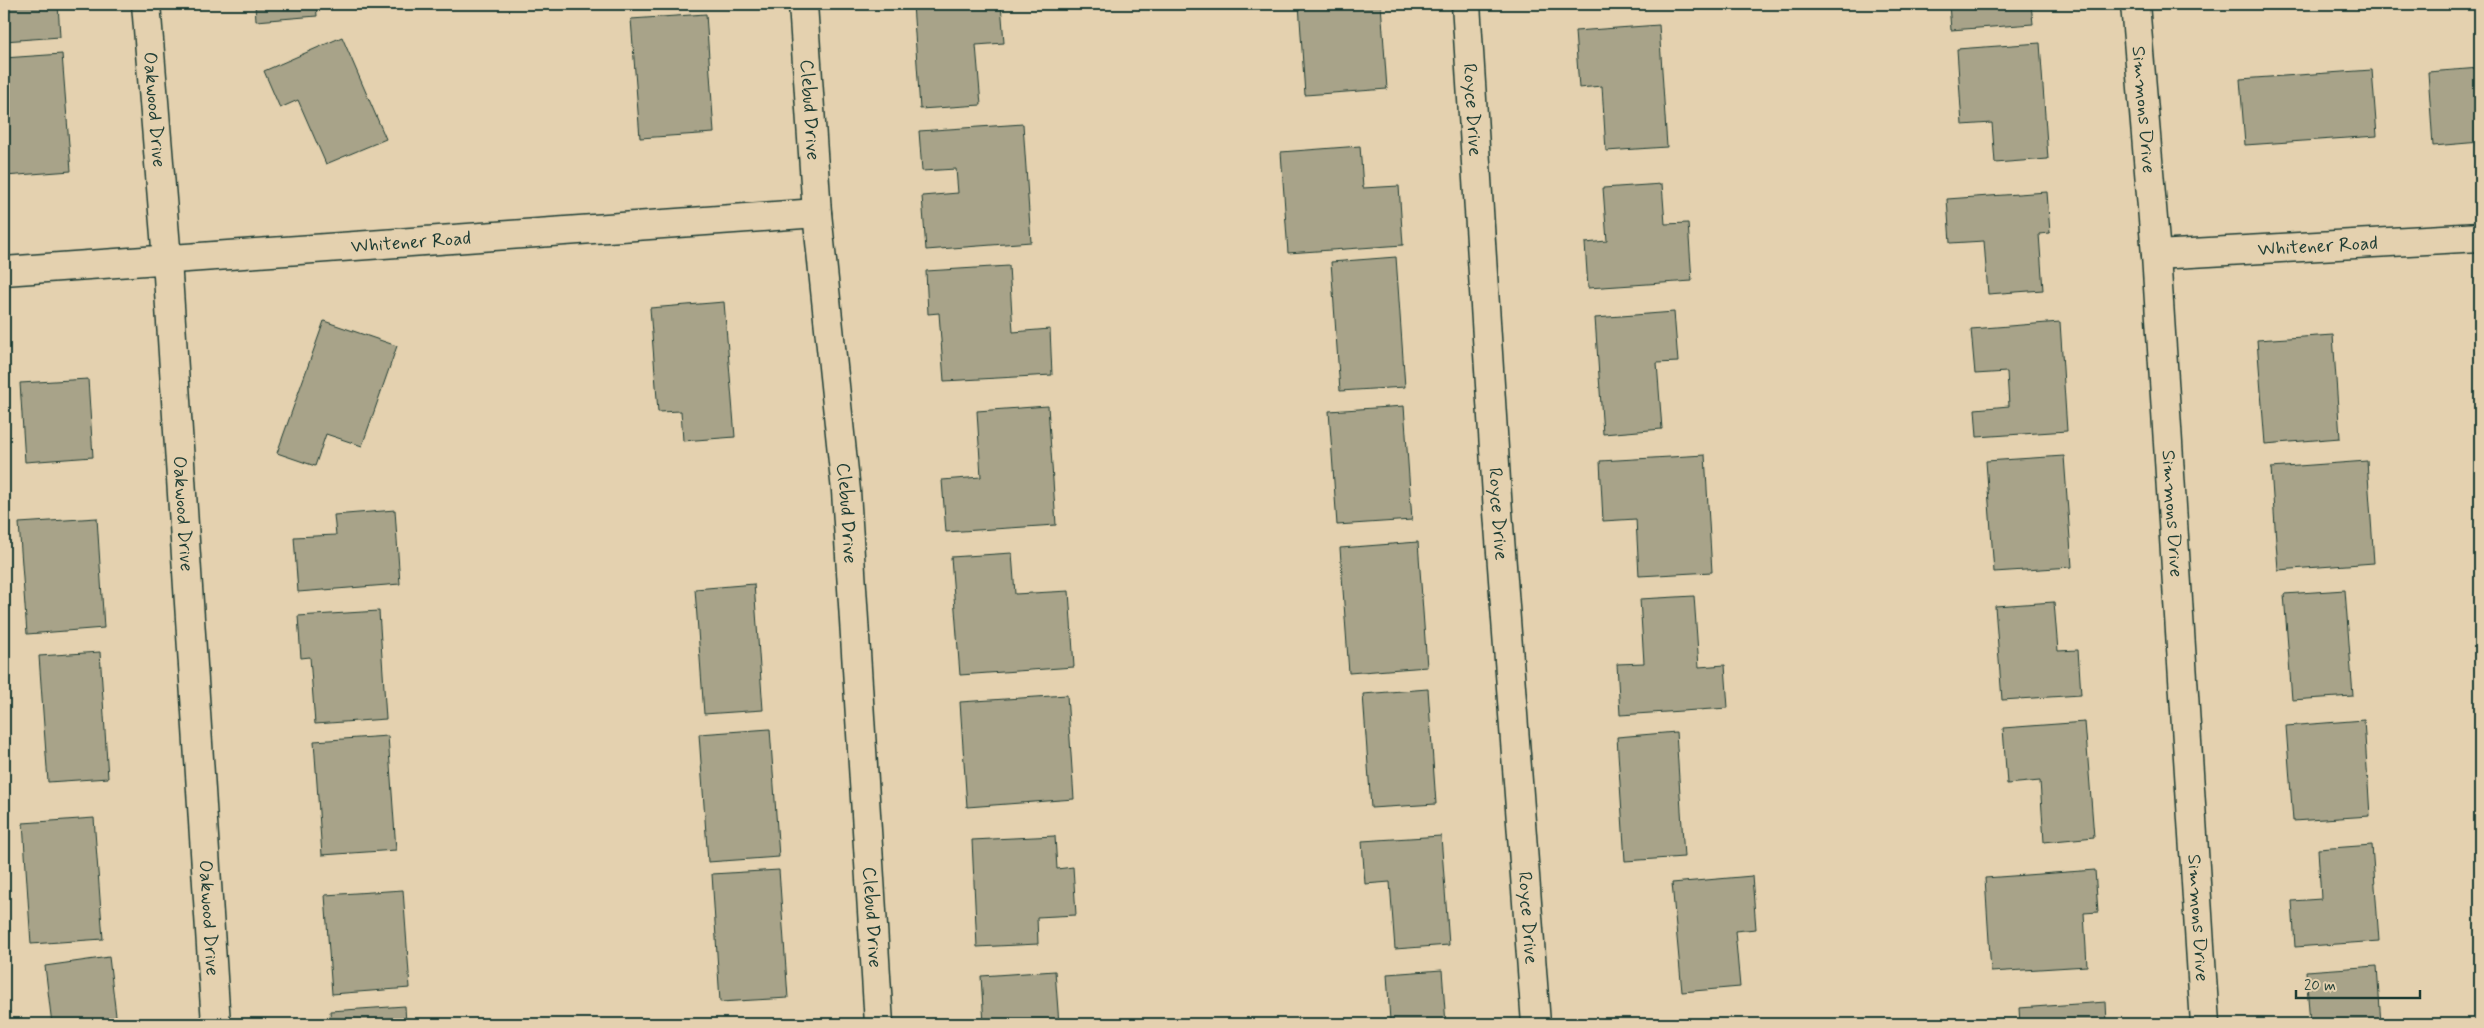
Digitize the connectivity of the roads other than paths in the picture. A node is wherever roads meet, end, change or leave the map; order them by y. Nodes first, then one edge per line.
1 (146, 4) edge
2 (803, 4) edge
3 (1466, 4) edge
4 (2136, 4) edge
5 (817, 213) junction
6 (2480, 237) edge
7 (2156, 254) junction
8 (167, 260) junction
9 (4, 271) edge
10 (216, 1024) edge
11 (879, 1024) edge
12 (1536, 1024) edge
13 (2205, 1024) edge

1 - 8 street, Oakwood Drive
2 - 5 street, Clebud Drive
3 - 12 street, Royce Drive
4 - 7 street, Simmons Drive
5 - 8 street, Whitener Road
5 - 11 street, Clebud Drive
6 - 7 street, Whitener Road
7 - 13 street, Simmons Drive
8 - 9 street, Whitener Road
8 - 10 street, Oakwood Drive

